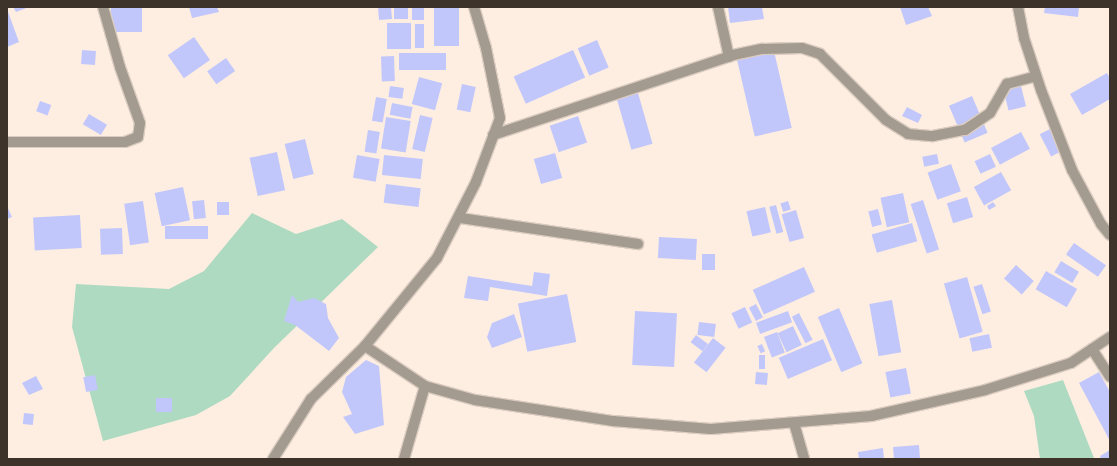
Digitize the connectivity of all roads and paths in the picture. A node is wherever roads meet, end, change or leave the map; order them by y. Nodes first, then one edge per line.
1 (103, 7) edge
2 (474, 7) edge
3 (718, 7) edge
4 (1018, 7) edge
5 (729, 57) junction
6 (1036, 76) junction
7 (493, 135) junction
8 (7, 142) edge
9 (460, 218) junction
10 (1110, 235) edge
11 (638, 244) dead end
12 (1110, 337) edge
13 (365, 346) junction
14 (1092, 349) junction
15 (1110, 377) edge
16 (425, 386) junction
17 (794, 423) junction
18 (273, 459) edge
19 (404, 459) edge
20 (804, 459) edge

1 - 8 street
2 - 7 street
3 - 5 street
4 - 6 street
5 - 6 street
5 - 7 street
6 - 10 street
7 - 9 street
9 - 11 street
9 - 13 street
12 - 14 street
13 - 16 street
13 - 18 street
14 - 15 street
14 - 17 street
16 - 17 street
16 - 19 street
17 - 20 street

